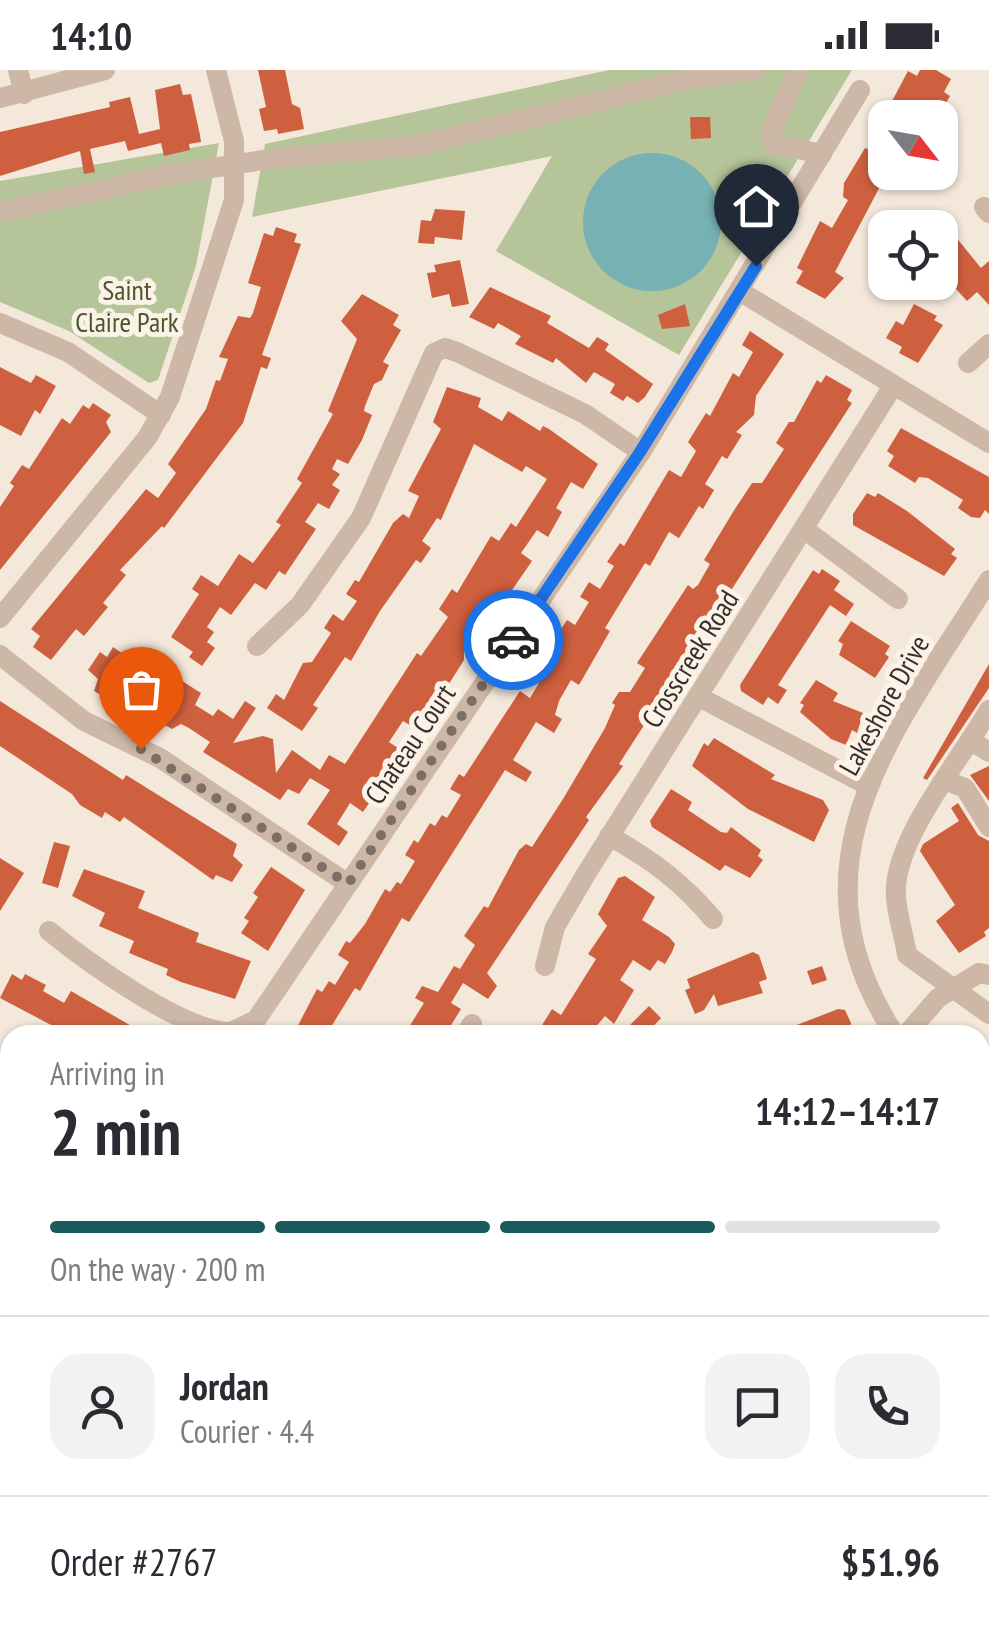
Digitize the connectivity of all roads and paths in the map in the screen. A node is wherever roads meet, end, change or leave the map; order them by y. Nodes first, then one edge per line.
1 (18, 70) edge
2 (105, 70) edge
3 (216, 70) edge
4 (754, 70) edge
5 (798, 70) edge
6 (860, 90) dead end
7 (24, 94) junction
8 (0, 98) edge
9 (822, 154) junction
10 (237, 166) junction
11 (0, 212) edge
12 (741, 292) junction
13 (0, 323) edge
14 (989, 344) edge
15 (968, 363) dead end
16 (893, 386) junction
17 (161, 415) junction
18 (989, 443) edge
19 (640, 452) junction
20 (804, 529) junction
21 (989, 580) edge
22 (898, 599) dead end
23 (0, 618) edge
24 (257, 646) dead end
25 (0, 656) edge
26 (699, 698) junction
27 (989, 710) edge
28 (980, 746) edge
29 (947, 780) junction
30 (867, 785) junction
31 (989, 827) edge
32 (609, 836) junction
33 (348, 884) junction
34 (713, 919) dead end
35 (49, 930) dead end
36 (545, 966) dead end
37 (989, 975) edge
38 (952, 990) junction
39 (989, 1014) edge
40 (206, 1025) edge
41 (246, 1025) edge
42 (889, 1025) edge
43 (915, 1025) edge

1 - 7 street
2 - 7 street
3 - 10 street
4 - 10 street
5 - 9 street
6 - 9 street, Chateau Court
7 - 8 street
9 - 12 street, Chateau Court
10 - 11 street
10 - 17 street
12 - 16 street
12 - 19 street, Chateau Court
13 - 17 street
14 - 15 street
16 - 18 street
16 - 20 street, Crosscreek Road
17 - 23 street
19 - 24 street
19 - 33 street, Chateau Court
20 - 22 street
20 - 26 street, Crosscreek Road
21 - 30 street, Lakeshore Drive
25 - 33 street
26 - 30 street
26 - 32 street, Crosscreek Road
27 - 28 street
28 - 29 street
29 - 31 street
29 - 38 street
30 - 42 street, Lakeshore Drive
32 - 34 street
32 - 36 street, Crosscreek Road
33 - 41 street, Chateau Court
35 - 40 street, Chateau Court
37 - 38 street
38 - 39 street
38 - 43 street

